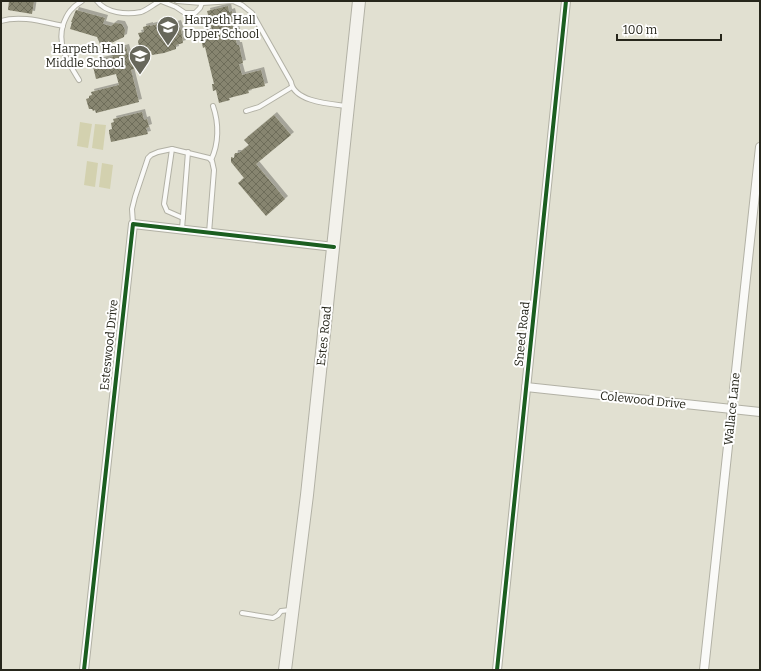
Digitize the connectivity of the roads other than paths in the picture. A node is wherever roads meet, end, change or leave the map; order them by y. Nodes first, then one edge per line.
1 (82, 1) edge
2 (97, 1) edge
3 (160, 1) edge
4 (177, 1) edge
5 (359, 1) edge
6 (566, 1) edge
7 (202, 3) junction
8 (1, 21) edge
9 (63, 26) junction
10 (79, 80) dead end
11 (292, 87) junction
12 (212, 106) dead end
13 (348, 106) junction
14 (246, 111) dead end
15 (760, 147) edge
16 (172, 149) junction
17 (188, 152) junction
18 (211, 160) junction
19 (182, 218) junction
20 (133, 224) junction
21 (182, 229) junction
22 (209, 234) junction
23 (334, 247) junction
24 (526, 387) junction
25 (732, 409) junction
26 (760, 412) edge
27 (292, 610) junction
28 (242, 613) dead end
29 (84, 670) edge
30 (285, 670) edge
31 (497, 670) edge
32 (704, 670) edge

1 - 9 lane
2 - 3 lane
3 - 7 lane
4 - 7 lane
5 - 13 main road, Estes Road
6 - 24 street, Sneed Road
7 - 11 lane
8 - 9 lane
9 - 10 lane
11 - 13 lane
11 - 14 lane
12 - 18 lane
13 - 23 main road, Estes Road
15 - 25 street, Wallace Lane
16 - 17 lane
16 - 19 lane
16 - 20 lane
17 - 18 lane
17 - 19 lane
18 - 22 lane
19 - 21 lane
20 - 21 street
20 - 29 street, Esteswood Drive
21 - 22 street
22 - 23 street
23 - 27 main road, Estes Road
24 - 25 street, Colewood Drive
24 - 31 street, Sneed Road
25 - 26 street, Colewood Drive
25 - 32 street, Wallace Lane
27 - 28 lane
27 - 30 main road, Estes Road

